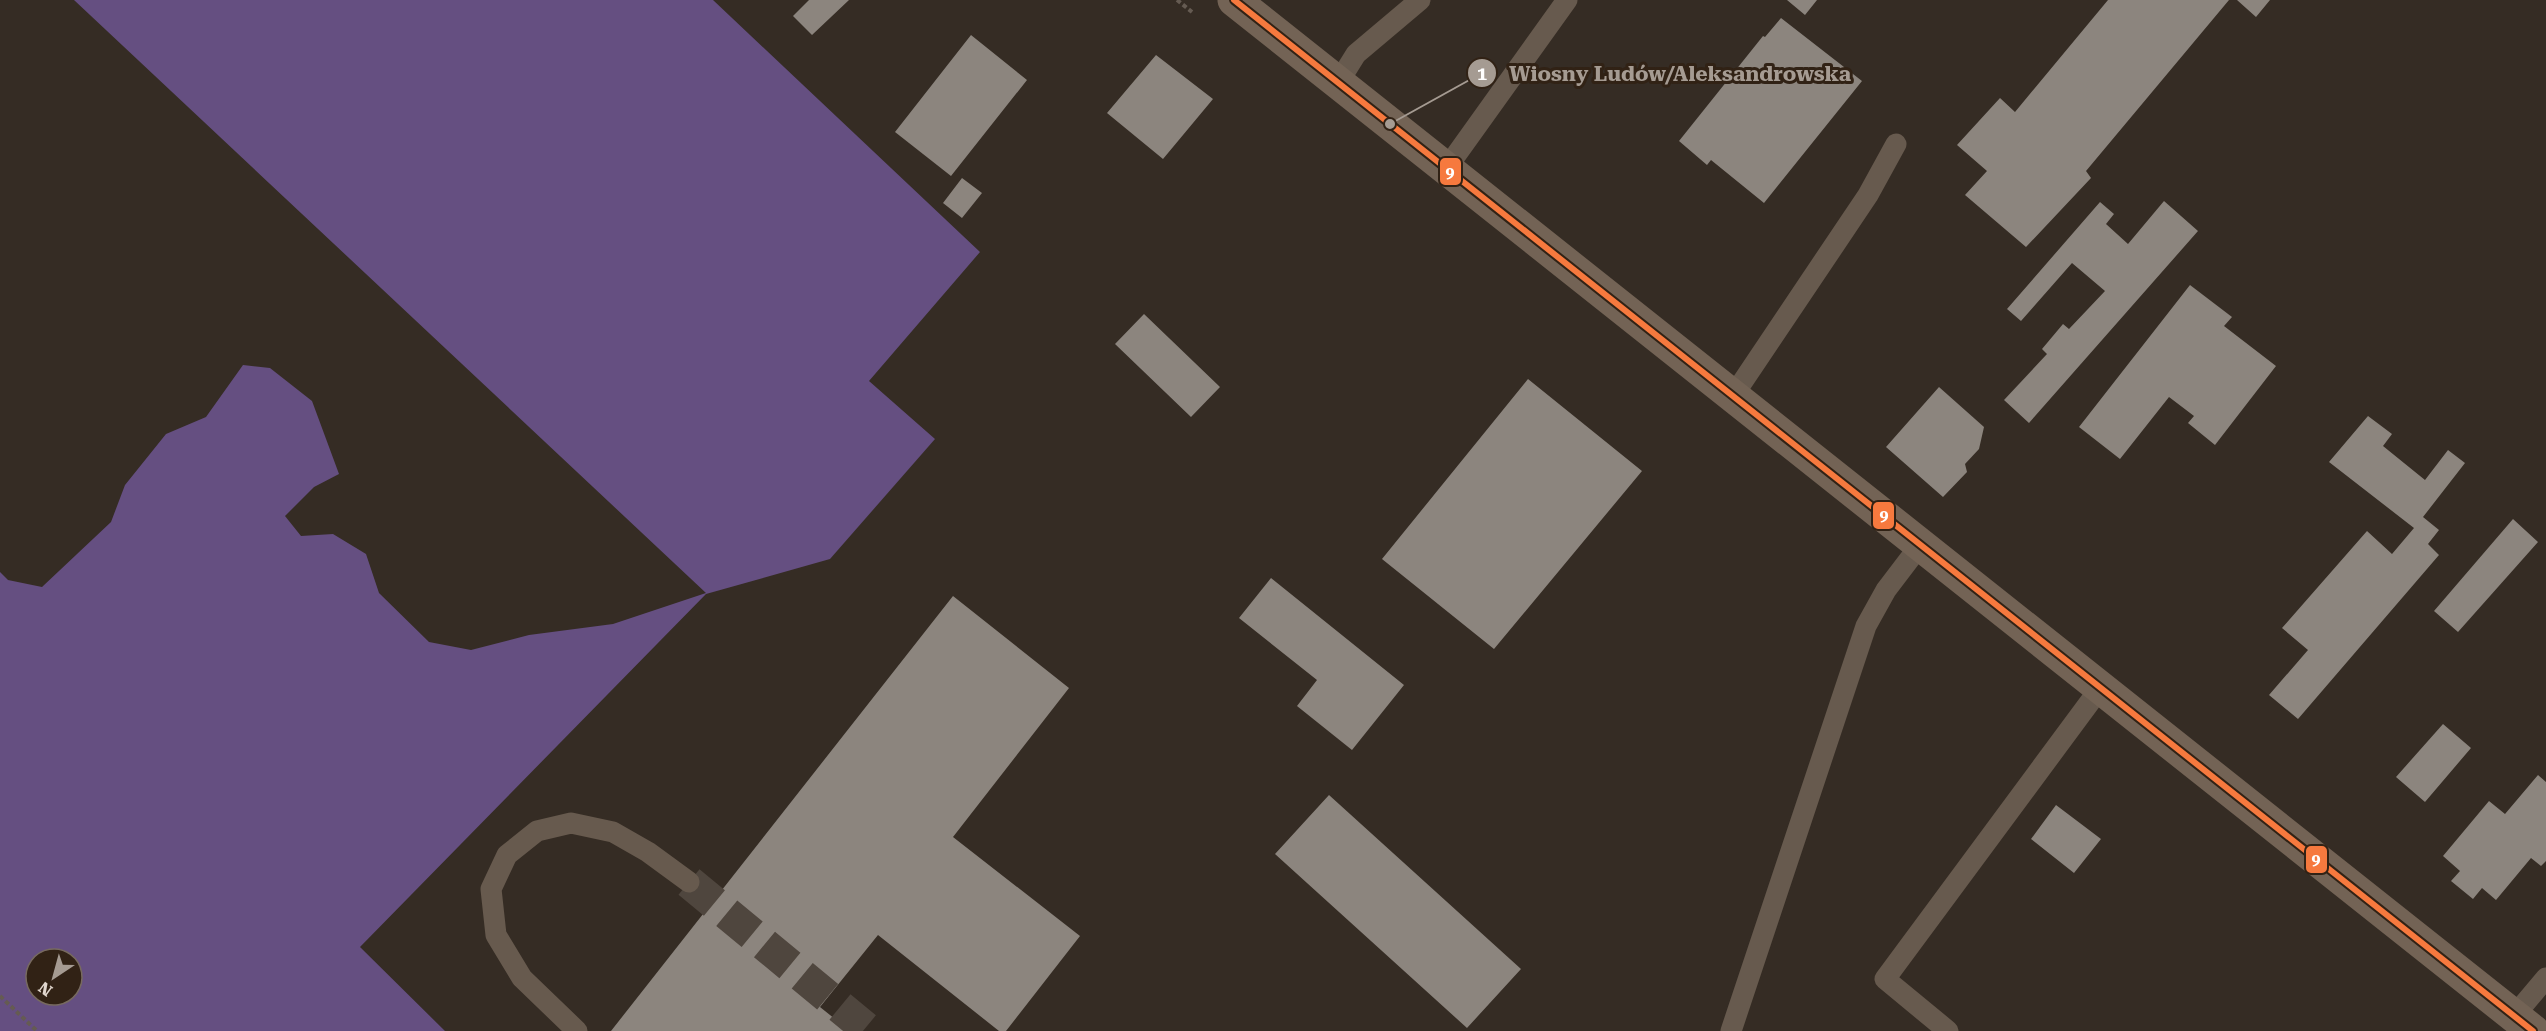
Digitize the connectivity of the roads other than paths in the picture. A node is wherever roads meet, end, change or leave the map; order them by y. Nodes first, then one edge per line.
1 (1234, 0) edge
2 (1420, 0) edge
3 (1567, 0) edge
4 (1338, 83) junction
5 (1896, 144) dead end
6 (1446, 169) junction
7 (1733, 396) junction
8 (1921, 544) junction
9 (2101, 687) junction
10 (689, 882) tunnel mouth
11 (2546, 978) edge
12 (2524, 1024) edge
13 (577, 1031) edge
14 (1731, 1031) edge
15 (1948, 1031) edge

1 - 4 street
2 - 4 lane
3 - 6 lane
4 - 6 street
5 - 7 lane
6 - 7 street
7 - 8 street
8 - 9 street
8 - 14 lane
9 - 12 street
9 - 15 lane
10 - 13 lane
11 - 12 lane

